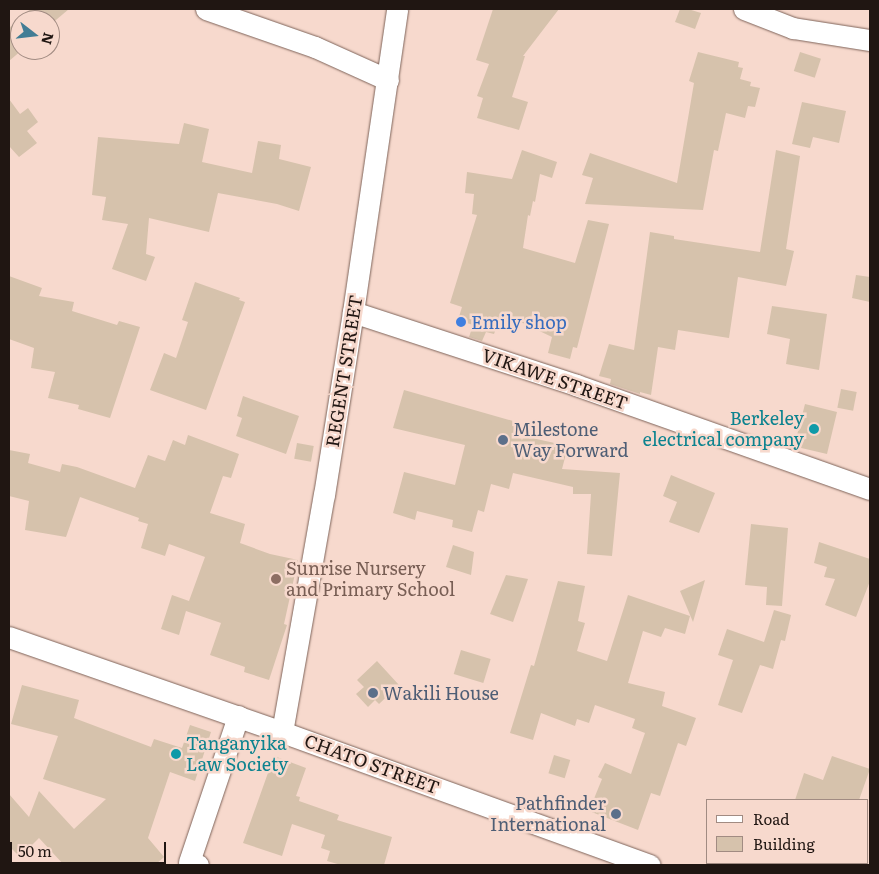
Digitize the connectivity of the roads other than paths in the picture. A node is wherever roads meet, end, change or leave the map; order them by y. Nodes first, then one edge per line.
1 (206, 9) edge
2 (397, 9) edge
3 (744, 9) edge
4 (870, 40) edge
5 (388, 80) junction
6 (353, 312) junction
7 (870, 489) edge
8 (9, 637) edge
9 (238, 716) junction
10 (282, 732) junction
11 (198, 865) edge
12 (650, 865) edge

1 - 5 street
2 - 5 street, REGENT STREET
3 - 4 street
5 - 6 street, REGENT STREET
6 - 7 street, VIKAWE STREET
6 - 10 street, REGENT STREET
8 - 9 street, CHATO STREET
9 - 10 street, CHATO STREET
9 - 11 street
10 - 12 street, CHATO STREET

